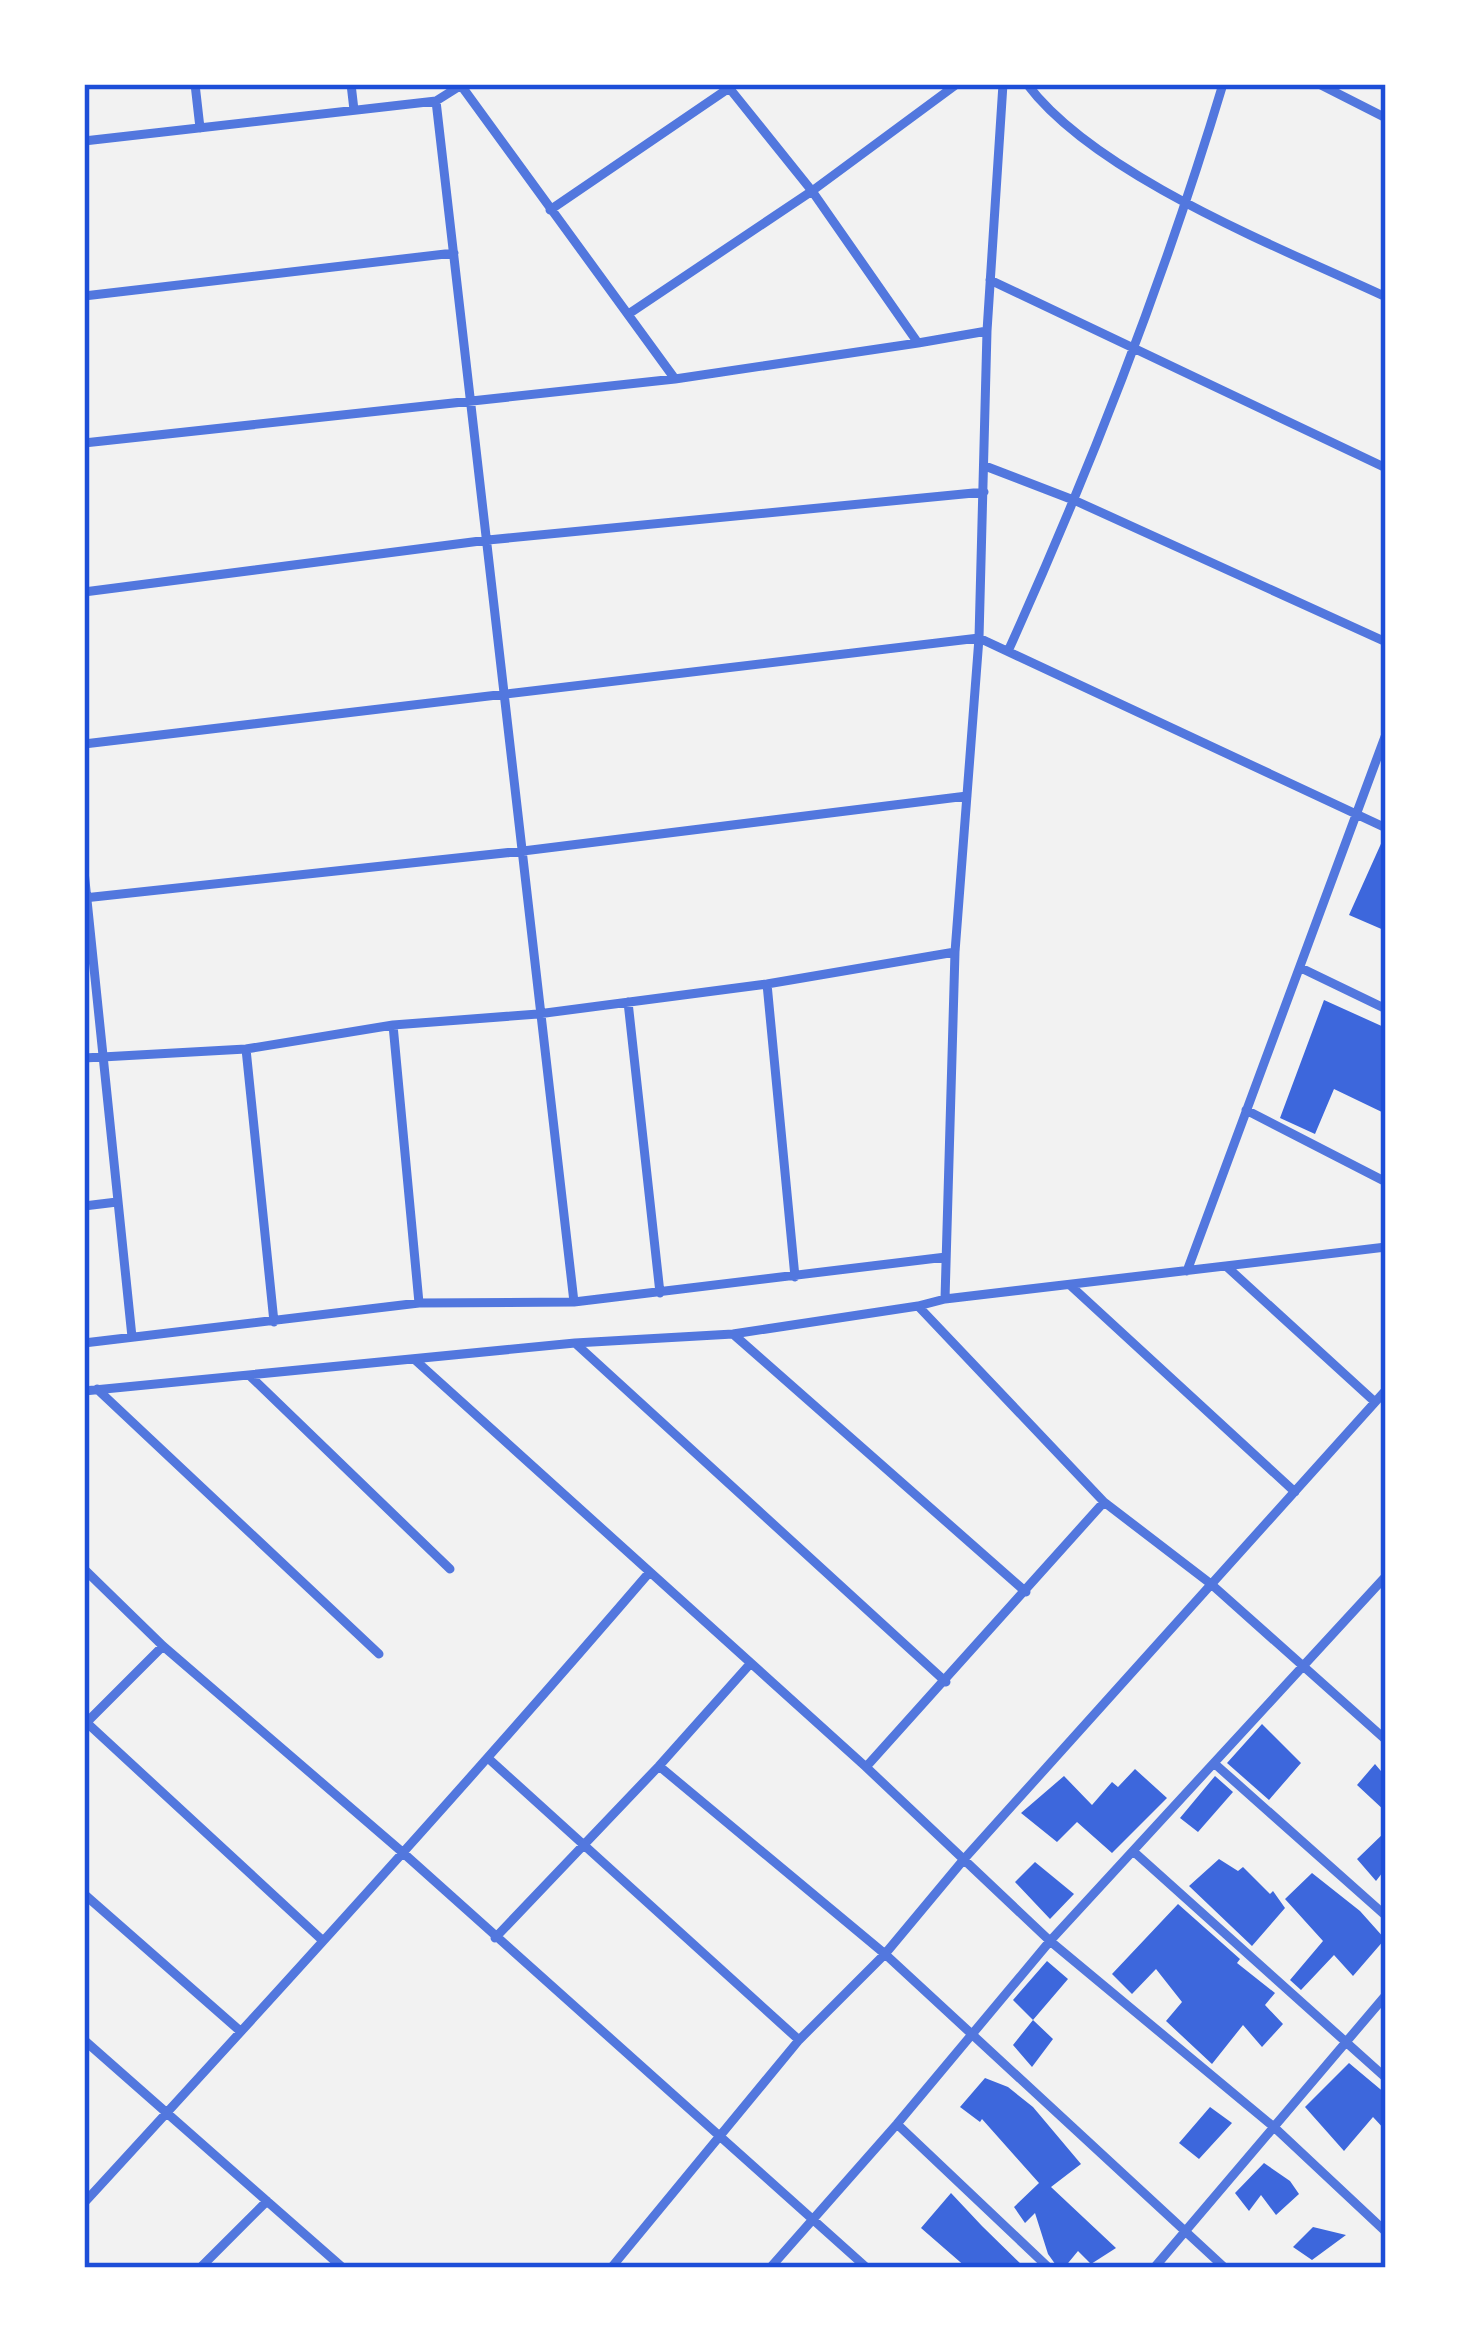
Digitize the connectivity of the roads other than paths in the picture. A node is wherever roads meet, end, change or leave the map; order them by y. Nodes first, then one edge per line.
1 (195, 84) edge
2 (351, 84) edge
3 (461, 84) edge
4 (957, 84) edge
5 (1004, 84) edge
6 (1027, 84) edge
7 (1223, 84) edge
8 (1318, 84) edge
9 (730, 85) edge
10 (436, 100) junction
11 (354, 110) junction
12 (1386, 118) edge
13 (200, 128) junction
14 (84, 141) edge
15 (812, 191) junction
16 (1187, 203) junction
17 (550, 210) junction
18 (454, 253) junction
19 (991, 280) junction
20 (84, 296) edge
21 (1386, 297) edge
22 (630, 313) junction
23 (987, 331) junction
24 (918, 343) junction
25 (1133, 350) junction
26 (675, 379) junction
27 (471, 400) junction
28 (84, 443) edge
29 (985, 466) junction
30 (1386, 468) edge
31 (984, 492) junction
32 (1076, 501) junction
33 (488, 540) junction
34 (84, 592) edge
35 (979, 638) junction
36 (1386, 642) edge
37 (1009, 649) junction
38 (506, 695) junction
39 (1386, 734) edge
40 (84, 744) edge
41 (967, 796) junction
42 (1358, 814) junction
43 (1386, 828) edge
44 (523, 850) junction
45 (84, 871) edge
46 (86, 898) edge
47 (955, 952) junction
48 (1300, 968) junction
49 (767, 984) junction
50 (628, 1002) junction
51 (1386, 1009) edge
52 (538, 1014) junction
53 (393, 1025) junction
54 (246, 1049) junction
55 (101, 1056) junction
56 (84, 1058) edge
57 (1246, 1110) junction
58 (1386, 1182) edge
59 (117, 1202) junction
60 (84, 1206) edge
61 (1385, 1248) edge
62 (946, 1257) junction
63 (1226, 1266) junction
64 (1187, 1271) junction
65 (795, 1277) junction
66 (1071, 1286) junction
67 (660, 1293) junction
68 (945, 1298) junction
69 (574, 1302) junction
70 (419, 1303) junction
71 (918, 1306) junction
72 (274, 1322) junction
73 (733, 1334) junction
74 (132, 1337) junction
75 (84, 1343) edge
76 (575, 1343) junction
77 (414, 1359) junction
78 (250, 1376) junction
79 (97, 1389) junction
80 (1386, 1390) edge
81 (84, 1391) edge
82 (1375, 1402) junction
83 (1295, 1492) junction
84 (1104, 1502) junction
85 (84, 1569) edge
86 (450, 1569) dead end
87 (648, 1574) junction
88 (1386, 1576) edge
89 (1211, 1584) junction
90 (1026, 1592) junction
91 (163, 1646) junction
92 (379, 1654) dead end
93 (750, 1664) junction
94 (1307, 1666) junction
95 (946, 1682) junction
96 (85, 1724) edge
97 (1386, 1740) edge
98 (489, 1759) junction
99 (1215, 1764) junction
100 (659, 1766) junction
101 (866, 1767) junction
102 (581, 1845) junction
103 (401, 1851) junction
104 (1133, 1851) junction
105 (965, 1858) junction
106 (84, 1894) edge
107 (1386, 1916) edge
108 (495, 1938) junction
109 (321, 1939) junction
110 (1050, 1941) junction
111 (885, 1954) junction
112 (1386, 1995) edge
113 (239, 2030) junction
114 (974, 2034) junction
115 (84, 2040) edge
116 (799, 2040) junction
117 (1346, 2042) junction
118 (1386, 2078) edge
119 (168, 2112) junction
120 (898, 2124) junction
121 (1275, 2128) junction
122 (718, 2135) junction
123 (268, 2201) junction
124 (84, 2204) edge
125 (813, 2218) junction
126 (1186, 2229) junction
127 (1386, 2232) edge
128 (200, 2268) edge
129 (343, 2268) edge
130 (610, 2268) edge
131 (770, 2268) edge
132 (867, 2268) edge
133 (1049, 2268) edge
134 (1154, 2268) edge
135 (1225, 2268) edge

1 - 13 street
2 - 11 street
3 - 10 street
3 - 17 street
4 - 15 street
5 - 19 street
6 - 16 street
7 - 16 street
8 - 12 street
9 - 15 street
9 - 17 street
10 - 11 street
10 - 18 street
11 - 13 street
13 - 14 street
15 - 22 street
15 - 24 street
16 - 21 street
16 - 25 street
17 - 22 street
18 - 20 street
18 - 27 street
19 - 23 street
19 - 25 street
22 - 26 street
23 - 24 street
23 - 29 street
24 - 26 street
25 - 30 street
25 - 32 street
26 - 27 street
27 - 28 street
27 - 33 street
29 - 31 street
29 - 32 street
31 - 33 street
31 - 35 street
32 - 36 street
32 - 37 street
33 - 34 street
33 - 38 street
35 - 37 street
35 - 38 street
35 - 41 street
37 - 42 street
38 - 40 street
38 - 44 street
39 - 42 street
41 - 44 street
41 - 47 street
42 - 43 street
42 - 48 street
44 - 46 street
44 - 52 street
45 - 46 street
46 - 55 street
47 - 49 street
47 - 62 street
48 - 51 street
48 - 57 street
49 - 50 street
49 - 65 street
50 - 52 street
50 - 67 street
52 - 53 street
52 - 69 street
53 - 54 street
53 - 70 street
54 - 55 street
54 - 72 street
55 - 56 street
55 - 59 street
57 - 58 street
57 - 64 street
59 - 60 street
59 - 74 street
61 - 63 street
62 - 65 street
62 - 68 street
63 - 64 street
63 - 82 street
64 - 66 street
65 - 67 street
66 - 68 street
66 - 83 street
67 - 69 street
68 - 71 street
69 - 70 street
70 - 72 street
71 - 73 street
71 - 84 street
72 - 74 street
73 - 76 street
73 - 90 street
74 - 75 street
76 - 77 street
76 - 95 street
77 - 78 street
77 - 87 street
78 - 79 street
78 - 86 street
79 - 81 street
79 - 92 street
80 - 82 street
82 - 83 street
83 - 89 street
84 - 89 street
84 - 90 street
85 - 91 street
87 - 93 street
87 - 98 street
88 - 94 street
89 - 94 street
89 - 105 street
90 - 95 street
91 - 96 street
91 - 103 street
93 - 100 street
93 - 101 street
94 - 97 street
94 - 99 street
95 - 101 street
96 - 109 street
98 - 102 street
98 - 103 street
99 - 104 street
99 - 107 street
100 - 102 street
100 - 111 street
101 - 105 street
102 - 108 street
102 - 116 street
103 - 108 street
103 - 109 street
104 - 110 street
104 - 117 street
105 - 110 street
105 - 111 street
106 - 113 street
108 - 122 street
109 - 113 street
110 - 114 street
110 - 121 street
111 - 114 street
111 - 116 street
112 - 117 street
113 - 119 street
114 - 120 street
114 - 126 street
115 - 119 street
116 - 122 street
117 - 118 street
117 - 121 street
119 - 123 street
119 - 124 street
120 - 125 street
120 - 133 street
121 - 126 street
121 - 127 street
122 - 125 street
122 - 130 street
123 - 128 street
123 - 129 street
125 - 131 street
125 - 132 street
126 - 134 street
126 - 135 street

